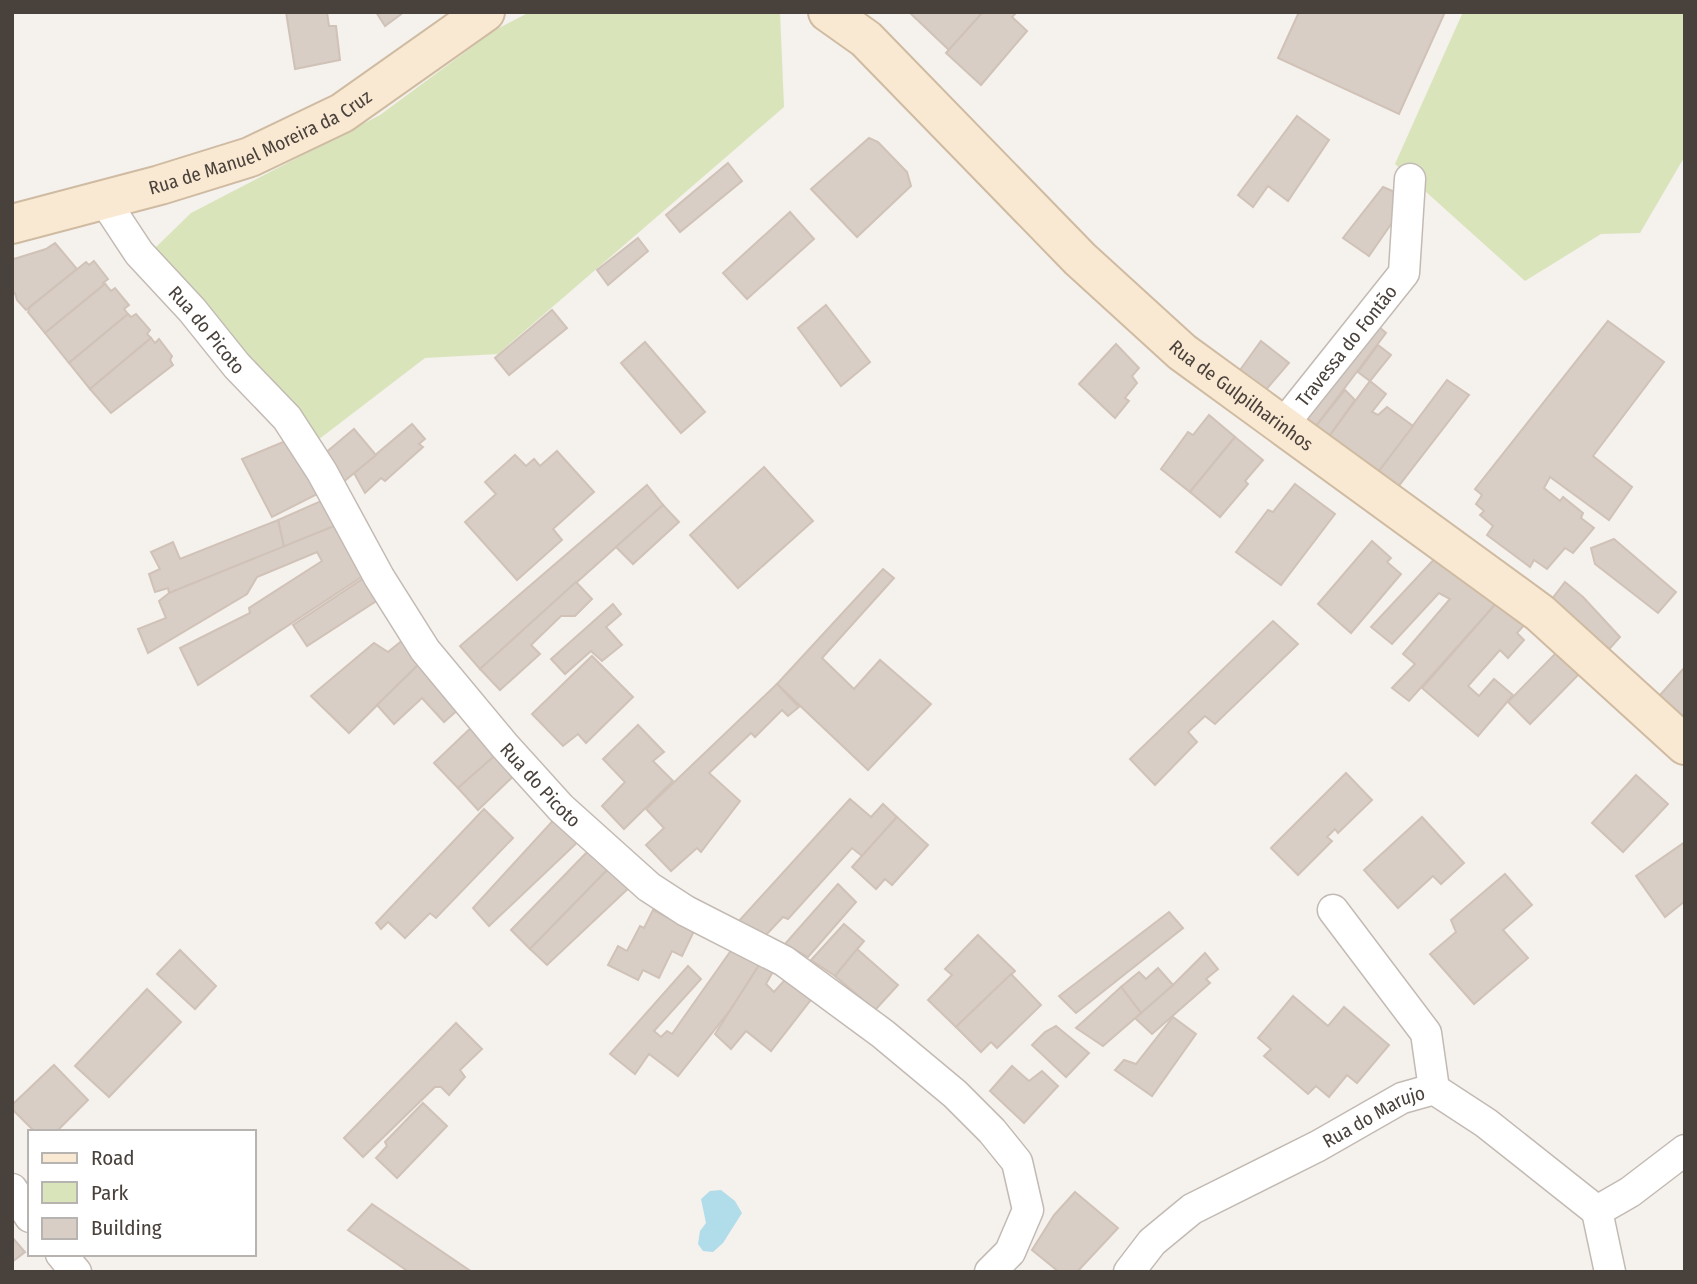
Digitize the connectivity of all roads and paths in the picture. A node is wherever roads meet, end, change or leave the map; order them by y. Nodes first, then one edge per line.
1 (485, 12) edge
2 (828, 12) edge
3 (1410, 179) dead end
4 (103, 200) junction
5 (13, 219) edge
6 (1282, 426) junction
7 (1685, 745) edge
8 (1333, 910) dead end
9 (1434, 1089) junction
10 (1685, 1150) edge
11 (12, 1189) edge
12 (1597, 1211) junction
13 (28, 1214) edge
14 (63, 1256) edge
15 (76, 1272) edge
16 (990, 1272) edge
17 (1129, 1272) edge
18 (1610, 1272) edge

1 - 4 street, Rua de Manuel Moreira da Cruz
2 - 6 street, Rua de Gulpilharinhos
3 - 6 street, Travessa do Fontão
4 - 5 street, Rua de Manuel Moreira da Cruz
4 - 16 street, Rua do Picoto
6 - 7 street, Rua de Gulpilharinhos
8 - 9 street
9 - 12 street, Rua do Marujo
9 - 17 street, Rua do Marujo
10 - 12 street
11 - 13 street
12 - 18 street
14 - 15 street

